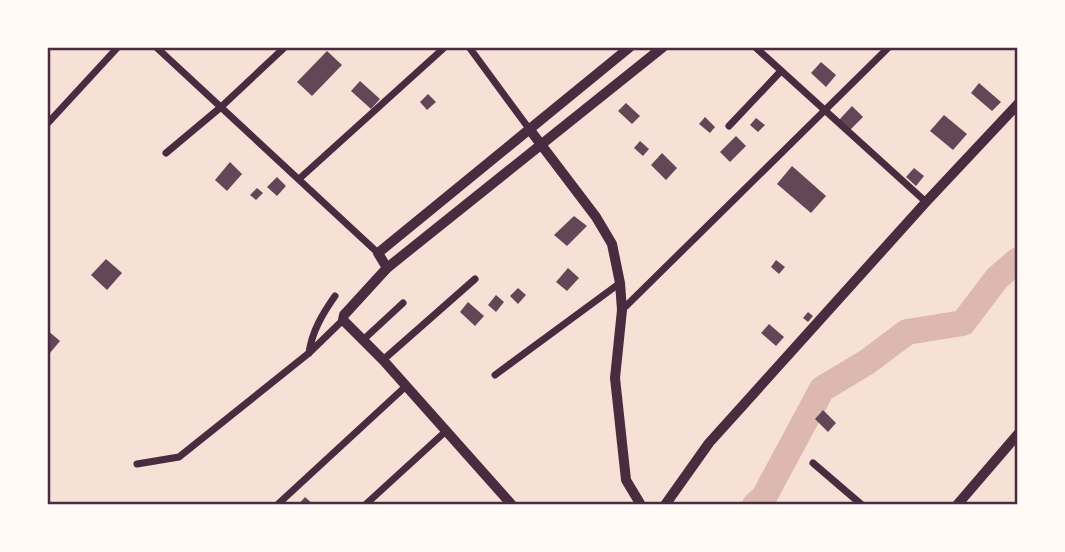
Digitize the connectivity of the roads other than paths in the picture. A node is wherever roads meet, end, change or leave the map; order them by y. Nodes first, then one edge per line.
1 (118, 47) edge
2 (156, 47) edge
3 (285, 47) edge
4 (445, 47) edge
5 (469, 47) edge
6 (663, 47) edge
7 (755, 47) edge
8 (889, 47) edge
9 (627, 48) edge
10 (781, 71) junction
11 (1018, 104) edge
12 (221, 107) junction
13 (824, 110) junction
14 (47, 124) edge
15 (729, 126) dead end
16 (530, 130) junction
17 (542, 145) junction
18 (166, 153) dead end
19 (299, 179) junction
20 (926, 202) junction
21 (378, 253) junction
22 (387, 268) junction
23 (475, 279) dead end
24 (620, 283) junction
25 (335, 296) dead end
26 (403, 303) dead end
27 (622, 310) junction
28 (343, 320) junction
29 (363, 340) junction
30 (309, 353) junction
31 (383, 360) junction
32 (495, 375) dead end
33 (405, 387) junction
34 (446, 431) junction
35 (1018, 435) edge
36 (813, 463) dead end
37 (136, 464) dead end
38 (277, 505) edge
39 (365, 505) edge
40 (512, 505) edge
41 (641, 505) edge
42 (665, 505) edge
43 (862, 505) edge
44 (957, 505) edge

1 - 14 street
2 - 12 street
3 - 12 street
4 - 19 street
5 - 16 street
6 - 17 main road
7 - 10 street
8 - 13 street
9 - 16 main road
10 - 13 street
10 - 15 street
11 - 20 main road
12 - 18 street
12 - 19 street
13 - 20 street
13 - 27 street
16 - 17 main road
16 - 21 main road
17 - 22 main road
17 - 24 main road
19 - 21 street
20 - 42 main road
21 - 22 main road
22 - 28 main road
23 - 31 street
24 - 27 main road
24 - 32 street
25 - 30 street
26 - 29 street
27 - 41 main road
28 - 29 main road
28 - 30 street
29 - 31 main road
30 - 37 street
31 - 33 main road
33 - 34 main road
33 - 38 street
34 - 39 street
34 - 40 main road
35 - 44 street
36 - 43 street

